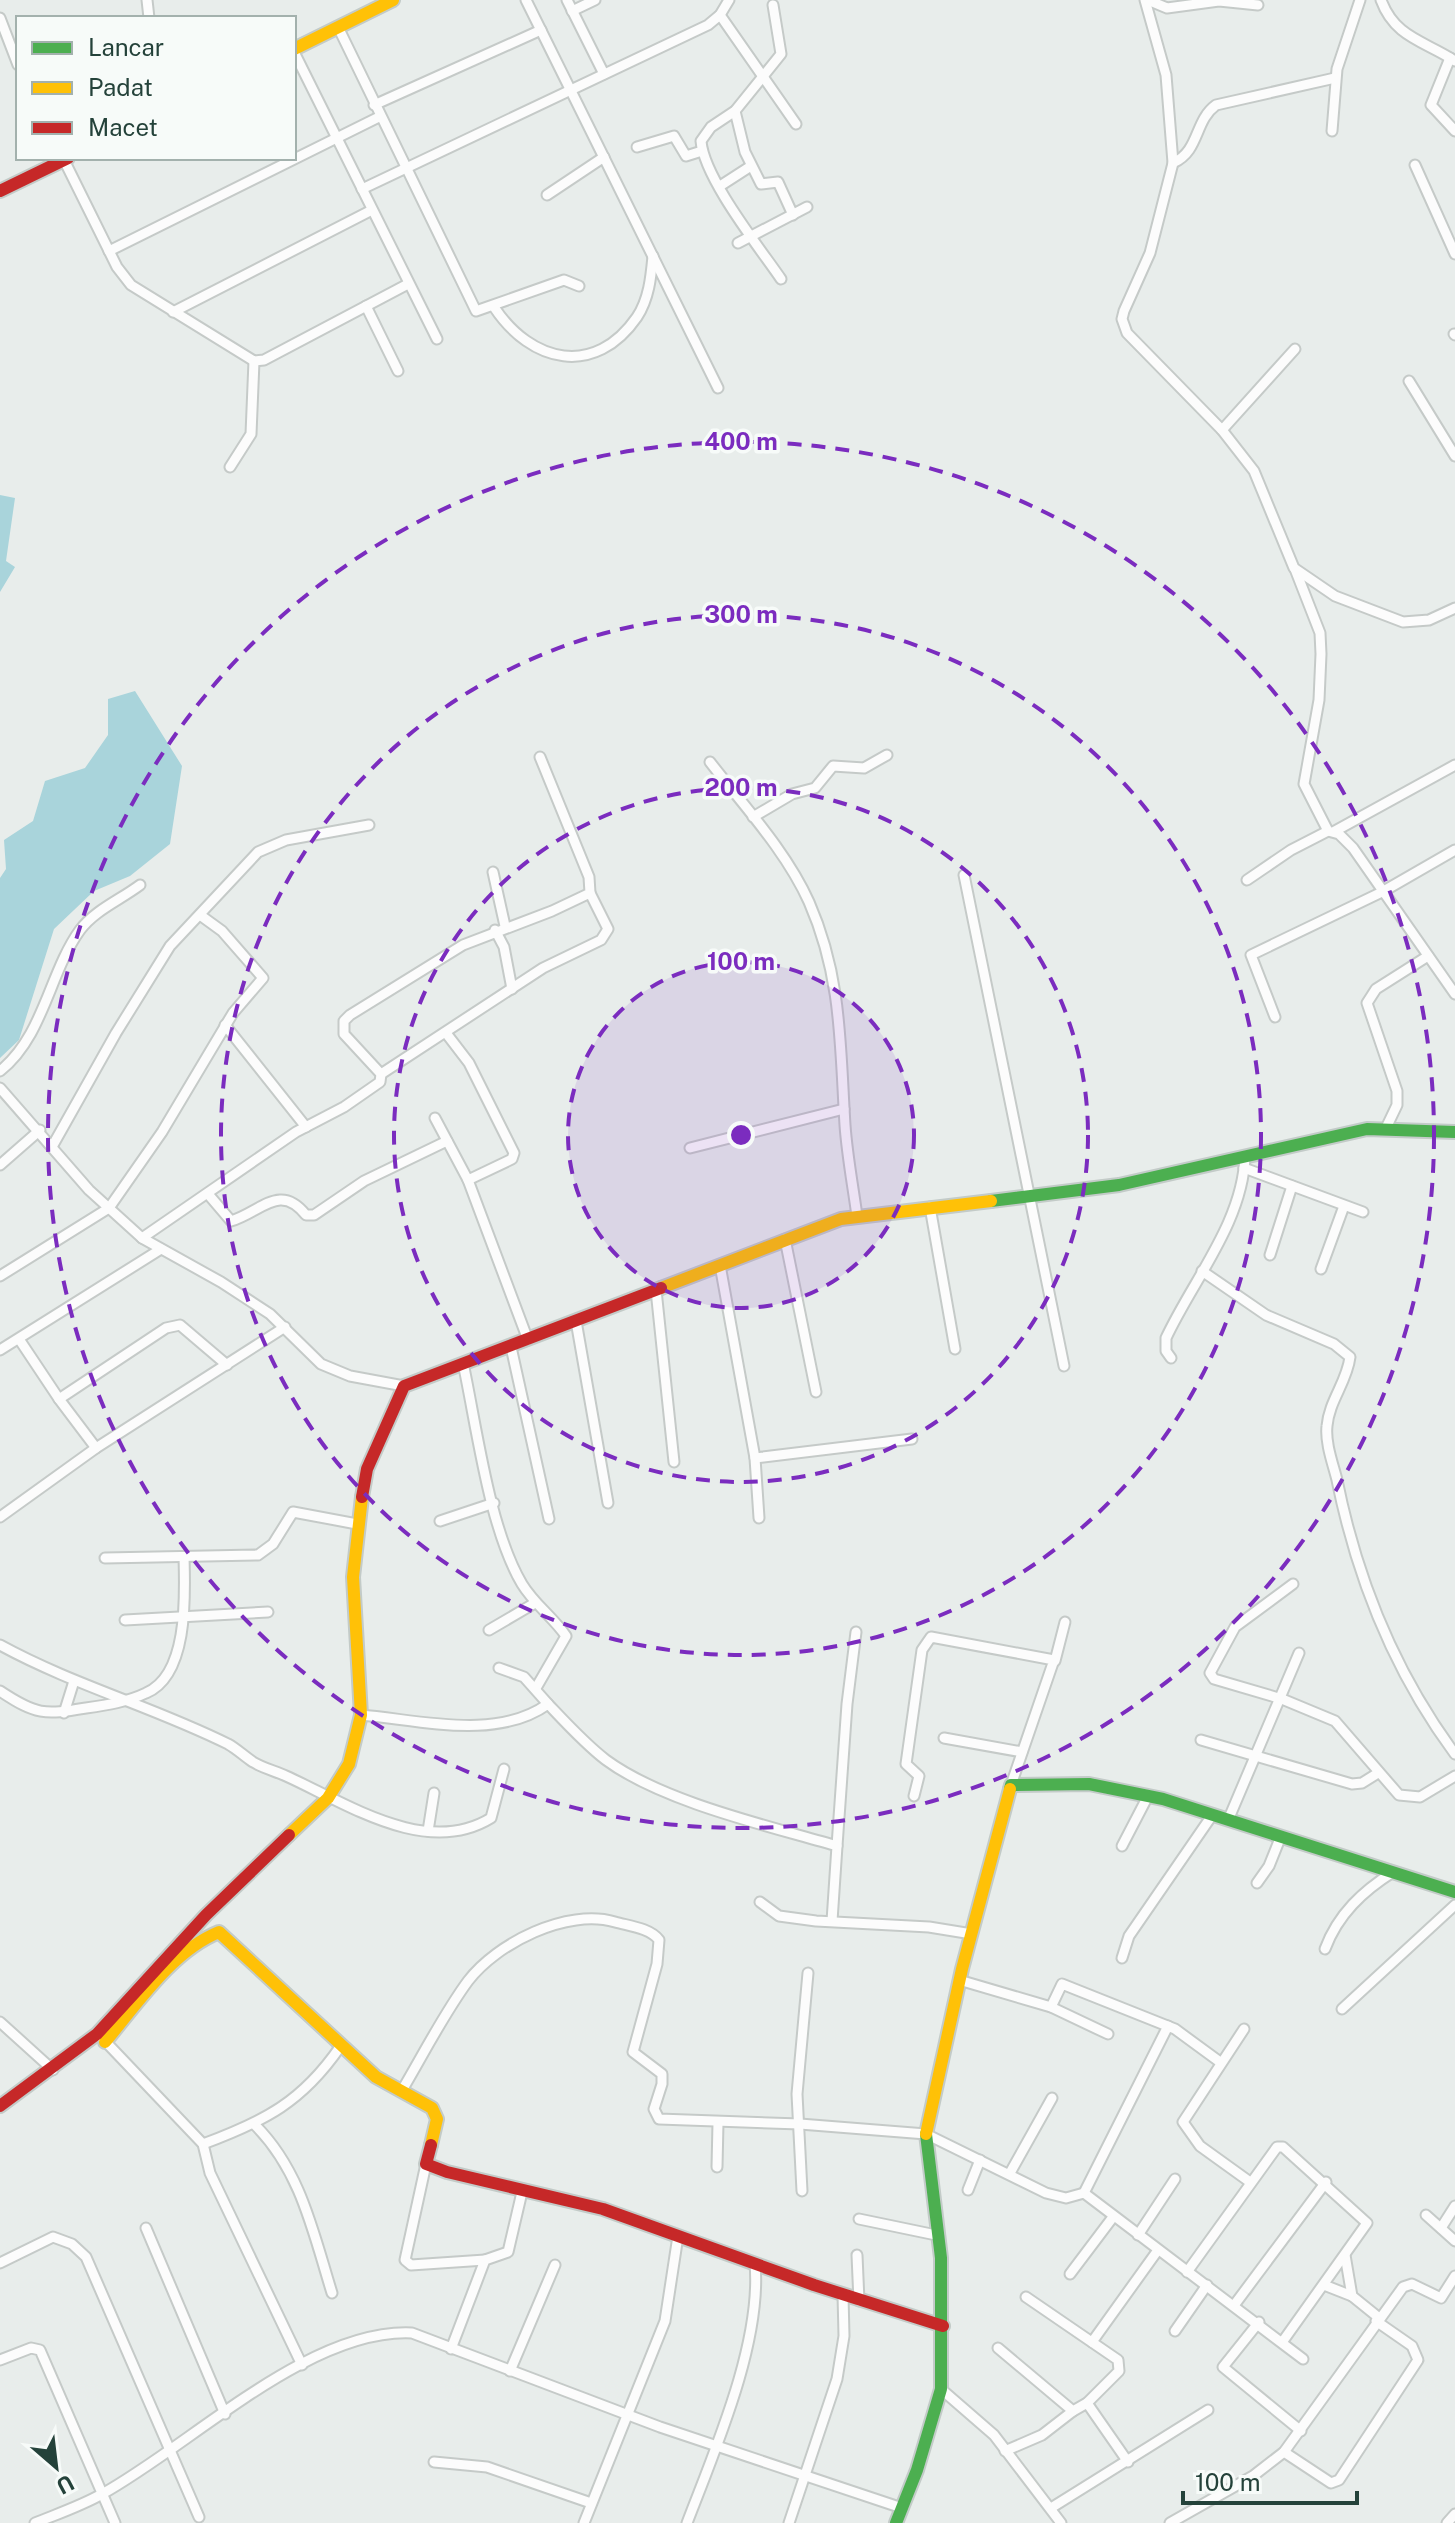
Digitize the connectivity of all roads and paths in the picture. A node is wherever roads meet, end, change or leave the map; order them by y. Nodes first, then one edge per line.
1 (393, 0) edge
2 (526, 0) edge
3 (567, 0) edge
4 (595, 0) edge
5 (729, 0) edge
6 (1146, 0) edge
7 (1360, 0) edge
8 (1381, 0) edge
9 (773, 5) dead end
10 (1258, 5) dead end
11 (572, 11) junction
12 (720, 15) junction
13 (0, 18) edge
14 (338, 27) junction
15 (541, 30) junction
16 (296, 49) edge
17 (296, 54) edge
18 (16, 60) edge
19 (1452, 60) edge
20 (604, 74) junction
21 (763, 77) junction
22 (1335, 78) junction
23 (572, 89) junction
24 (374, 105) junction
25 (735, 111) junction
26 (379, 117) junction
27 (796, 124) dead end
28 (1332, 131) dead end
29 (1455, 131) edge
30 (335, 138) junction
31 (637, 147) dead end
32 (702, 151) junction
33 (604, 157) junction
34 (296, 158) edge
35 (60, 160) edge
36 (291, 160) edge
37 (1173, 163) junction
38 (1415, 165) dead end
39 (751, 166) junction
40 (406, 169) junction
41 (720, 186) junction
42 (362, 189) junction
43 (0, 191) edge
44 (547, 195) dead end
45 (807, 207) dead end
46 (372, 210) junction
47 (793, 215) junction
48 (751, 237) junction
49 (738, 243) dead end
50 (109, 251) junction
51 (1455, 254) edge
52 (653, 256) junction
53 (781, 279) dead end
54 (408, 284) junction
55 (579, 286) dead end
56 (366, 306) junction
57 (494, 307) junction
58 (173, 312) junction
59 (437, 339) dead end
60 (1295, 349) dead end
61 (254, 361) junction
62 (398, 371) dead end
63 (1409, 381) dead end
64 (718, 388) dead end
65 (1222, 430) junction
66 (1455, 456) edge
67 (230, 467) dead end
68 (1294, 568) junction
69 (1455, 608) edge
70 (887, 755) dead end
71 (540, 757) dead end
72 (710, 762) dead end
73 (1455, 765) edge
74 (753, 817) junction
75 (369, 825) dead end
76 (1332, 831) junction
77 (1455, 850) edge
78 (493, 872) dead end
79 (964, 875) dead end
80 (1247, 880) dead end
81 (140, 885) dead end
82 (1382, 892) junction
83 (590, 893) junction
84 (200, 915) junction
85 (500, 928) junction
86 (1428, 956) junction
87 (512, 989) junction
88 (1455, 994) edge
89 (1275, 1017) dead end
90 (225, 1025) junction
91 (446, 1033) junction
92 (0, 1071) edge
93 (381, 1074) junction
94 (0, 1088) edge
95 (844, 1109) junction
96 (435, 1118) dead end
97 (306, 1127) junction
98 (1386, 1128) junction
99 (40, 1130) junction
100 (1455, 1132) edge
101 (447, 1141) junction
102 (53, 1145) junction
103 (690, 1148) dead end
104 (1245, 1162) junction
105 (0, 1165) edge
106 (468, 1180) junction
107 (1292, 1186) junction
108 (208, 1194) junction
109 (1028, 1199) junction
110 (1344, 1206) junction
111 (930, 1207) junction
112 (109, 1208) junction
113 (1363, 1212) dead end
114 (857, 1216) junction
115 (142, 1238) junction
116 (785, 1239) junction
117 (161, 1249) junction
118 (1270, 1255) dead end
119 (720, 1265) junction
120 (1321, 1269) dead end
121 (1202, 1271) junction
122 (0, 1276) edge
123 (656, 1290) junction
124 (576, 1321) junction
125 (285, 1327) junction
126 (19, 1339) junction
127 (528, 1340) junction
128 (511, 1347) junction
129 (955, 1349) dead end
130 (0, 1350) edge
131 (1171, 1358) dead end
132 (463, 1363) junction
133 (227, 1365) junction
134 (1064, 1366) dead end
135 (404, 1386) junction
136 (816, 1392) dead end
137 (59, 1399) junction
138 (912, 1439) dead end
139 (96, 1448) junction
140 (755, 1458) junction
141 (674, 1462) dead end
142 (494, 1503) junction
143 (608, 1503) dead end
144 (0, 1517) edge
145 (759, 1518) dead end
146 (549, 1519) dead end
147 (440, 1521) dead end
148 (357, 1524) junction
149 (184, 1557) junction
150 (105, 1558) dead end
151 (1293, 1584) dead end
152 (535, 1603) junction
153 (268, 1612) dead end
154 (186, 1616) junction
155 (125, 1620) dead end
156 (1065, 1622) dead end
157 (489, 1630) dead end
158 (856, 1632) dead end
159 (0, 1645) edge
160 (1299, 1653) dead end
161 (1055, 1661) junction
162 (499, 1668) dead end
163 (74, 1681) junction
164 (536, 1688) junction
165 (0, 1691) edge
166 (1282, 1699) junction
167 (124, 1701) junction
168 (548, 1704) junction
169 (64, 1713) junction
170 (361, 1715) junction
171 (944, 1738) dead end
172 (1201, 1740) dead end
173 (1022, 1752) junction
174 (1258, 1754) junction
175 (1455, 1754) edge
176 (504, 1769) dead end
177 (1378, 1773) junction
178 (1455, 1776) edge
179 (1011, 1785) junction
180 (434, 1793) dead end
181 (914, 1796) dead end
182 (1148, 1796) junction
183 (328, 1798) junction
184 (1213, 1814) junction
185 (1229, 1818) junction
186 (428, 1831) junction
187 (1281, 1836) junction
188 (837, 1846) junction
189 (1122, 1846) dead end
190 (1393, 1872) junction
191 (1257, 1883) dead end
192 (1455, 1892) edge
193 (760, 1902) dead end
194 (1455, 1905) edge
195 (832, 1921) junction
196 (972, 1934) junction
197 (1325, 1949) dead end
198 (1122, 1958) dead end
199 (808, 1973) dead end
200 (959, 1980) junction
201 (1051, 2007) junction
202 (1342, 2009) dead end
203 (0, 2022) edge
204 (1168, 2026) junction
205 (1244, 2029) dead end
206 (1108, 2034) dead end
207 (101, 2038) junction
208 (340, 2047) junction
209 (1220, 2062) junction
210 (53, 2070) junction
211 (17, 2090) junction
212 (401, 2092) junction
213 (0, 2093) edge
214 (1052, 2098) dead end
215 (0, 2106) edge
216 (718, 2123) junction
217 (800, 2124) junction
218 (255, 2125) junction
219 (926, 2134) junction
220 (203, 2144) junction
221 (980, 2160) junction
222 (426, 2164) junction
223 (717, 2167) dead end
224 (1010, 2173) junction
225 (1175, 2179) dead end
226 (1250, 2182) junction
227 (1326, 2182) junction
228 (968, 2190) dead end
229 (802, 2191) dead end
230 (522, 2192) junction
231 (1084, 2193) junction
232 (1455, 2206) edge
233 (1426, 2215) dead end
234 (1113, 2217) junction
235 (859, 2219) dead end
236 (146, 2228) dead end
237 (1441, 2228) junction
238 (936, 2235) junction
239 (1138, 2235) junction
240 (678, 2236) junction
241 (1455, 2241) edge
242 (1158, 2250) junction
243 (857, 2255) dead end
244 (1345, 2255) junction
245 (485, 2260) junction
246 (0, 2263) edge
247 (755, 2264) junction
248 (555, 2265) dead end
249 (1187, 2272) junction
250 (1070, 2274) dead end
251 (1455, 2276) edge
252 (1207, 2285) junction
253 (1324, 2285) junction
254 (332, 2293) dead end
255 (843, 2295) junction
256 (1352, 2296) junction
257 (1026, 2297) dead end
258 (859, 2301) junction
259 (1235, 2304) junction
260 (1377, 2319) junction
261 (1259, 2322) junction
262 (943, 2326) junction
263 (1175, 2331) dead end
264 (1283, 2341) junction
265 (1092, 2342) junction
266 (998, 2348) dead end
267 (451, 2349) junction
268 (1303, 2359) dead end
269 (0, 2360) edge
270 (302, 2365) junction
271 (510, 2371) junction
272 (941, 2389) junction
273 (1087, 2403) junction
274 (1208, 2410) dead end
275 (1073, 2411) junction
276 (225, 2414) junction
277 (629, 2415) junction
278 (1301, 2431) junction
279 (717, 2446) junction
280 (168, 2451) junction
281 (1005, 2451) junction
282 (1284, 2452) junction
283 (434, 2462) dead end
284 (1128, 2462) junction
285 (805, 2477) junction
286 (102, 2494) junction
287 (591, 2503) junction
288 (902, 2508) junction
289 (1051, 2508) junction
290 (1455, 2514) edge
291 (199, 2517) dead end
292 (35, 2523) edge
293 (115, 2523) edge
294 (584, 2523) edge
295 (687, 2523) edge
296 (789, 2523) edge
297 (896, 2523) edge
298 (1061, 2523) edge
299 (1170, 2523) edge
300 (1447, 2523) edge

1 - 14 main road
2 - 15 street
3 - 11 street
4 - 11 street
5 - 12 street
6 - 10 street
6 - 37 street
7 - 22 street
8 - 19 street
9 - 21 street
11 - 20 street
12 - 20 street
12 - 21 street
13 - 18 street
14 - 16 main road
14 - 24 street
15 - 23 street
15 - 24 street
17 - 30 street
19 - 29 street
20 - 23 street
21 - 25 street
21 - 27 street
22 - 28 street
22 - 37 street
23 - 33 street
23 - 40 street
24 - 26 street
25 - 32 street
25 - 39 street
26 - 30 street
26 - 40 street
30 - 34 street
30 - 42 street
31 - 32 street
32 - 41 street
33 - 44 street
33 - 52 street
35 - 43 main road
35 - 50 street
36 - 50 street
37 - 65 street
38 - 51 street
39 - 41 street
39 - 47 street
40 - 42 street
40 - 57 street
41 - 48 street
42 - 46 street
45 - 47 street
46 - 54 street
46 - 58 street
47 - 48 street
48 - 49 street
48 - 53 street
50 - 58 street
52 - 57 street
52 - 64 street
54 - 56 street
54 - 59 street
55 - 57 street
56 - 61 street
56 - 62 street
58 - 61 street
60 - 65 street
61 - 67 street
63 - 66 street
65 - 68 street
68 - 69 street
68 - 76 street
70 - 74 street
71 - 83 street
72 - 74 street
73 - 76 street
74 - 95 street
75 - 84 street
76 - 80 street
76 - 82 street
77 - 82 street
78 - 85 street
79 - 109 street
81 - 92 street
82 - 86 street
82 - 89 street
83 - 85 street
83 - 87 street
84 - 90 street
84 - 102 street
85 - 87 street
85 - 93 street
86 - 88 street
86 - 98 street
87 - 91 street
90 - 97 street
90 - 112 street
91 - 93 street
91 - 106 street
93 - 97 street
94 - 99 street
95 - 103 street
95 - 114 street
96 - 101 street
97 - 108 street
98 - 100 main road
98 - 104 main road
99 - 102 street
99 - 105 street
101 - 106 street
101 - 108 street
102 - 112 street
104 - 107 street
104 - 109 main road
104 - 121 street
106 - 127 street
107 - 110 street
107 - 118 street
108 - 115 street
109 - 111 main road
109 - 134 street
110 - 113 street
110 - 120 street
111 - 114 main road
111 - 129 street
112 - 115 street
112 - 122 street
114 - 116 main road
115 - 117 street
116 - 119 main road
116 - 136 street
117 - 125 street
117 - 126 street
119 - 123 main road
119 - 140 street
121 - 131 street
121 - 175 street
123 - 124 main road
123 - 141 street
124 - 127 main road
124 - 143 street
125 - 133 street
125 - 135 street
126 - 130 street
126 - 137 street
127 - 128 main road
128 - 132 main road
128 - 146 street
132 - 135 main road
132 - 142 street
133 - 137 street
133 - 139 street
135 - 148 main road
137 - 139 street
138 - 140 street
139 - 144 street
140 - 145 street
142 - 147 street
142 - 152 street
148 - 149 street
148 - 170 main road
149 - 150 street
149 - 154 street
151 - 166 street
152 - 157 street
152 - 164 street
153 - 154 street
154 - 155 street
154 - 167 street
156 - 161 street
158 - 188 street
159 - 163 street
160 - 166 street
161 - 173 street
161 - 181 street
162 - 164 street
163 - 167 street
163 - 169 street
164 - 168 street
165 - 169 street
166 - 174 street
166 - 177 street
167 - 169 street
167 - 183 street
168 - 170 street
168 - 188 street
170 - 183 main road
171 - 173 street
172 - 174 street
173 - 179 street
174 - 177 street
174 - 185 street
176 - 186 street
177 - 178 street
179 - 182 main road
179 - 196 main road
180 - 186 street
182 - 184 main road
182 - 189 street
183 - 186 street
183 - 207 main road
184 - 185 main road
184 - 198 street
185 - 187 main road
187 - 190 main road
187 - 191 street
188 - 195 street
190 - 192 main road
190 - 197 street
193 - 195 street
194 - 202 street
195 - 196 street
196 - 200 main road
199 - 217 street
200 - 201 street
200 - 219 main road
201 - 204 street
201 - 206 street
203 - 210 street
204 - 209 street
204 - 231 street
205 - 209 street
207 - 208 main road
207 - 210 main road
207 - 220 street
208 - 212 main road
208 - 218 street
209 - 226 street
210 - 211 main road
211 - 213 main road
211 - 215 main road
212 - 216 street
212 - 222 main road
214 - 224 street
216 - 217 street
216 - 223 street
217 - 219 street
217 - 229 street
218 - 220 street
218 - 254 street
219 - 221 street
219 - 238 main road
220 - 270 street
221 - 224 street
221 - 228 street
222 - 230 main road
222 - 245 street
224 - 231 street
225 - 239 street
226 - 227 street
226 - 249 street
227 - 244 street
227 - 259 street
230 - 240 main road
230 - 245 street
231 - 234 street
232 - 237 street
233 - 237 street
234 - 239 street
234 - 250 street
235 - 238 street
236 - 276 street
237 - 241 street
238 - 262 main road
239 - 242 street
240 - 247 main road
240 - 277 street
242 - 249 street
242 - 265 street
243 - 258 street
244 - 253 street
244 - 256 street
245 - 267 street
246 - 280 street
247 - 255 main road
247 - 279 street
248 - 271 street
249 - 252 street
251 - 260 street
252 - 259 street
252 - 263 street
253 - 256 street
253 - 264 street
255 - 258 main road
255 - 285 street
256 - 260 street
257 - 265 street
258 - 262 main road
259 - 261 street
260 - 278 street
260 - 282 street
261 - 264 street
261 - 278 street
262 - 272 main road
264 - 268 street
265 - 273 street
266 - 275 street
267 - 270 street
267 - 271 street
269 - 286 street
270 - 276 street
271 - 277 street
272 - 281 street
272 - 288 main road
273 - 275 street
273 - 284 street
274 - 284 street
275 - 281 street
276 - 280 street
277 - 279 street
277 - 287 street
278 - 282 street
279 - 285 street
279 - 295 street
280 - 286 street
280 - 291 street
281 - 289 street
282 - 299 street
283 - 287 street
284 - 289 street
285 - 288 street
285 - 296 street
286 - 292 street
286 - 293 street
287 - 294 street
288 - 297 main road
289 - 298 street
290 - 300 street

